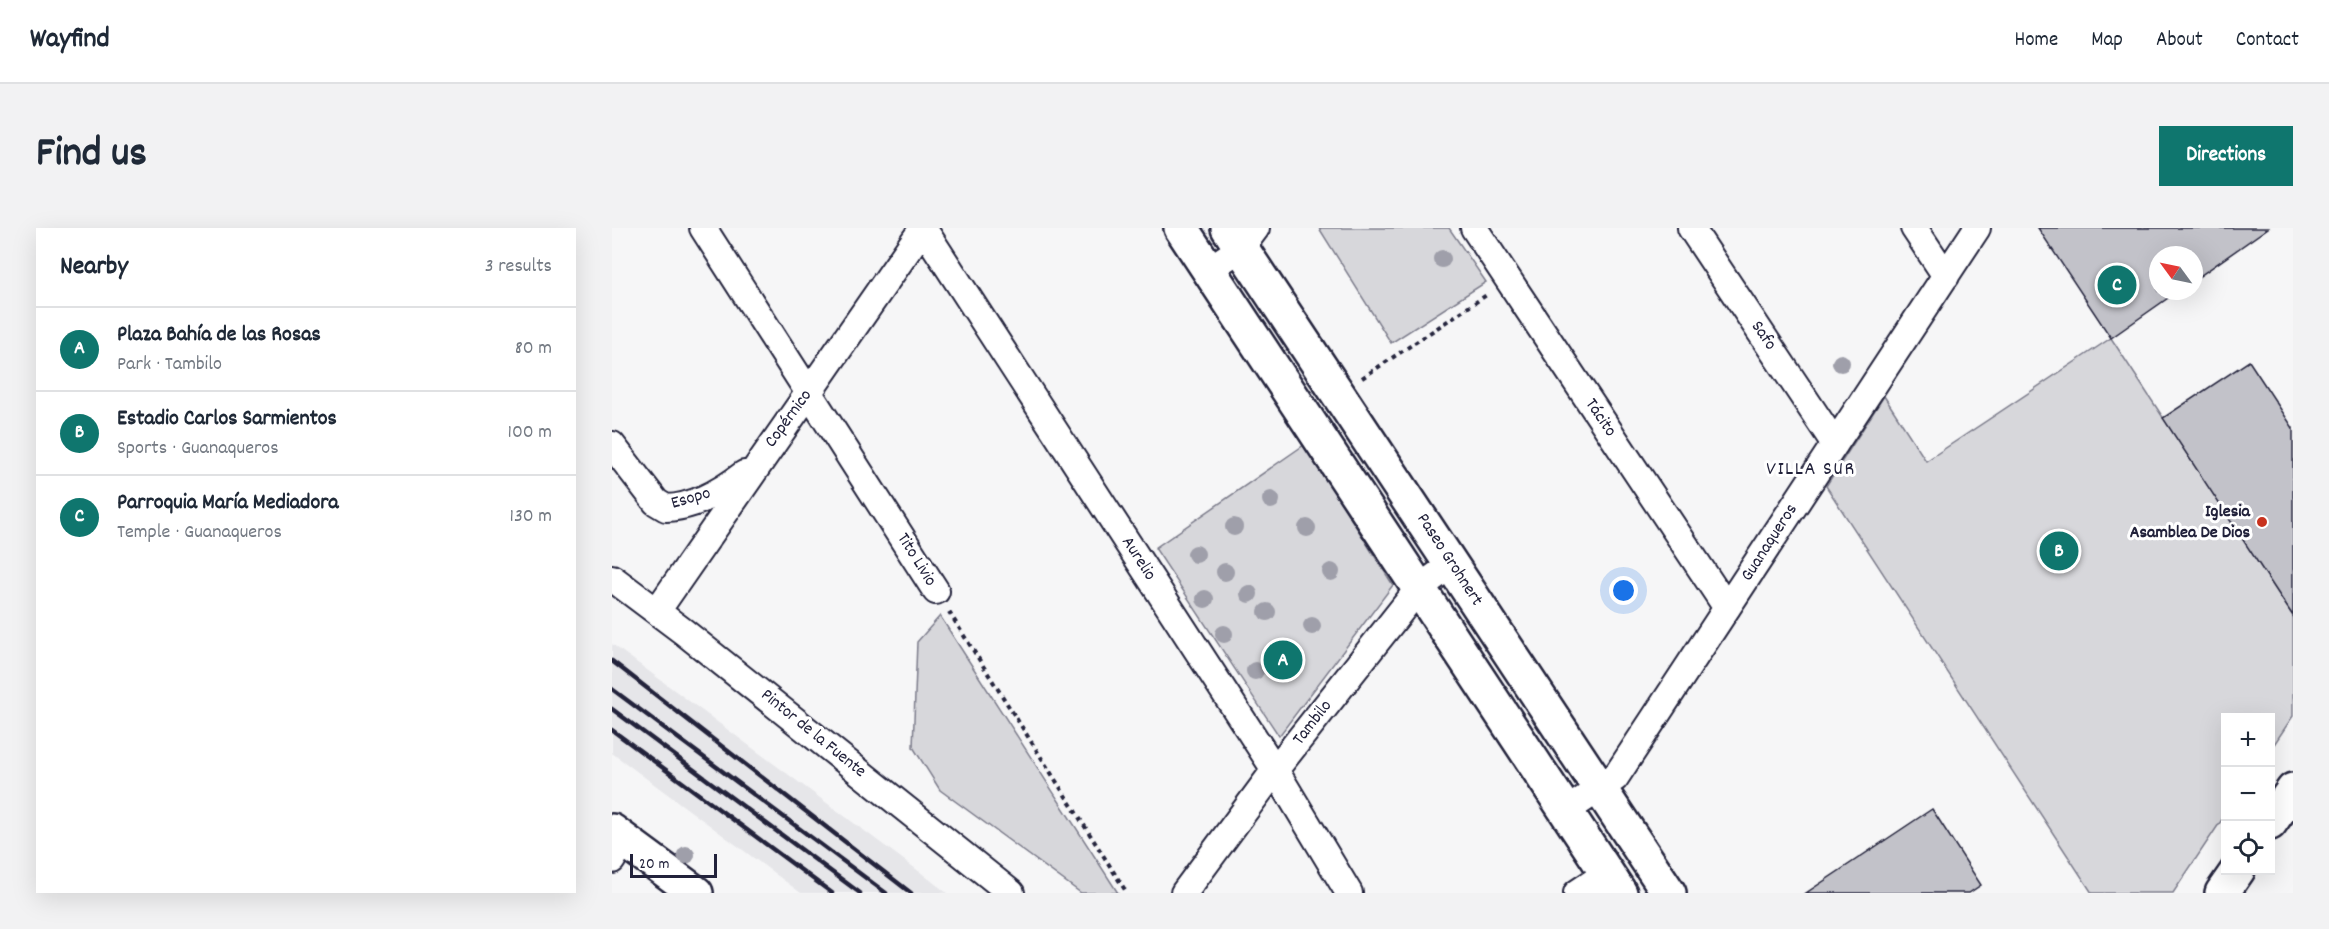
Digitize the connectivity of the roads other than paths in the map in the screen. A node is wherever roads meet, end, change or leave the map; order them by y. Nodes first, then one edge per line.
1 (703, 228) edge
2 (923, 228) edge
3 (1181, 228) edge
4 (1474, 228) edge
5 (1691, 228) edge
6 (1914, 228) edge
7 (1977, 228) edge
8 (1242, 235) edge
9 (1208, 270) junction
10 (1946, 276) junction
11 (809, 392) junction
12 (1835, 444) junction
13 (612, 445) edge
14 (756, 465) junction
15 (1452, 564) junction
16 (612, 578) edge
17 (1419, 588) junction
18 (936, 591) road end
19 (1727, 608) junction
20 (657, 611) junction
21 (1275, 770) junction
22 (1600, 788) junction
23 (1566, 811) junction
24 (616, 843) edge
25 (2235, 875) edge
26 (1613, 883) edge
27 (696, 893) edge
28 (1011, 893) edge
29 (1184, 893) edge
30 (1349, 893) edge
31 (1577, 893) edge
32 (1669, 893) edge
33 (2222, 893) edge

1 - 11 street, Tito Livio
2 - 11 street, Copérnico
2 - 21 street, Aurelio
3 - 9 street
4 - 19 street, Tácito
5 - 12 street, Safo
6 - 10 street
7 - 10 street, Guanaqueros
8 - 9 street
8 - 15 street, Paseo Grohnert
9 - 17 street
10 - 12 street, Guanaqueros
11 - 14 street, Copérnico
11 - 18 street, Tito Livio
12 - 19 street, Guanaqueros
13 - 14 street, Esopo
14 - 20 street, Copérnico
15 - 17 street, Tambilo
15 - 22 street, Paseo Grohnert
16 - 20 street, Pintor de la Fuente
17 - 21 street, Tambilo
17 - 23 street
19 - 22 street, Guanaqueros
20 - 28 street, Pintor de la Fuente
21 - 29 street, Tambilo
21 - 30 street, Aurelio
22 - 23 street, Guanaqueros
22 - 32 street, Paseo Grohnert
23 - 26 street
24 - 27 street
25 - 33 street
26 - 31 street

